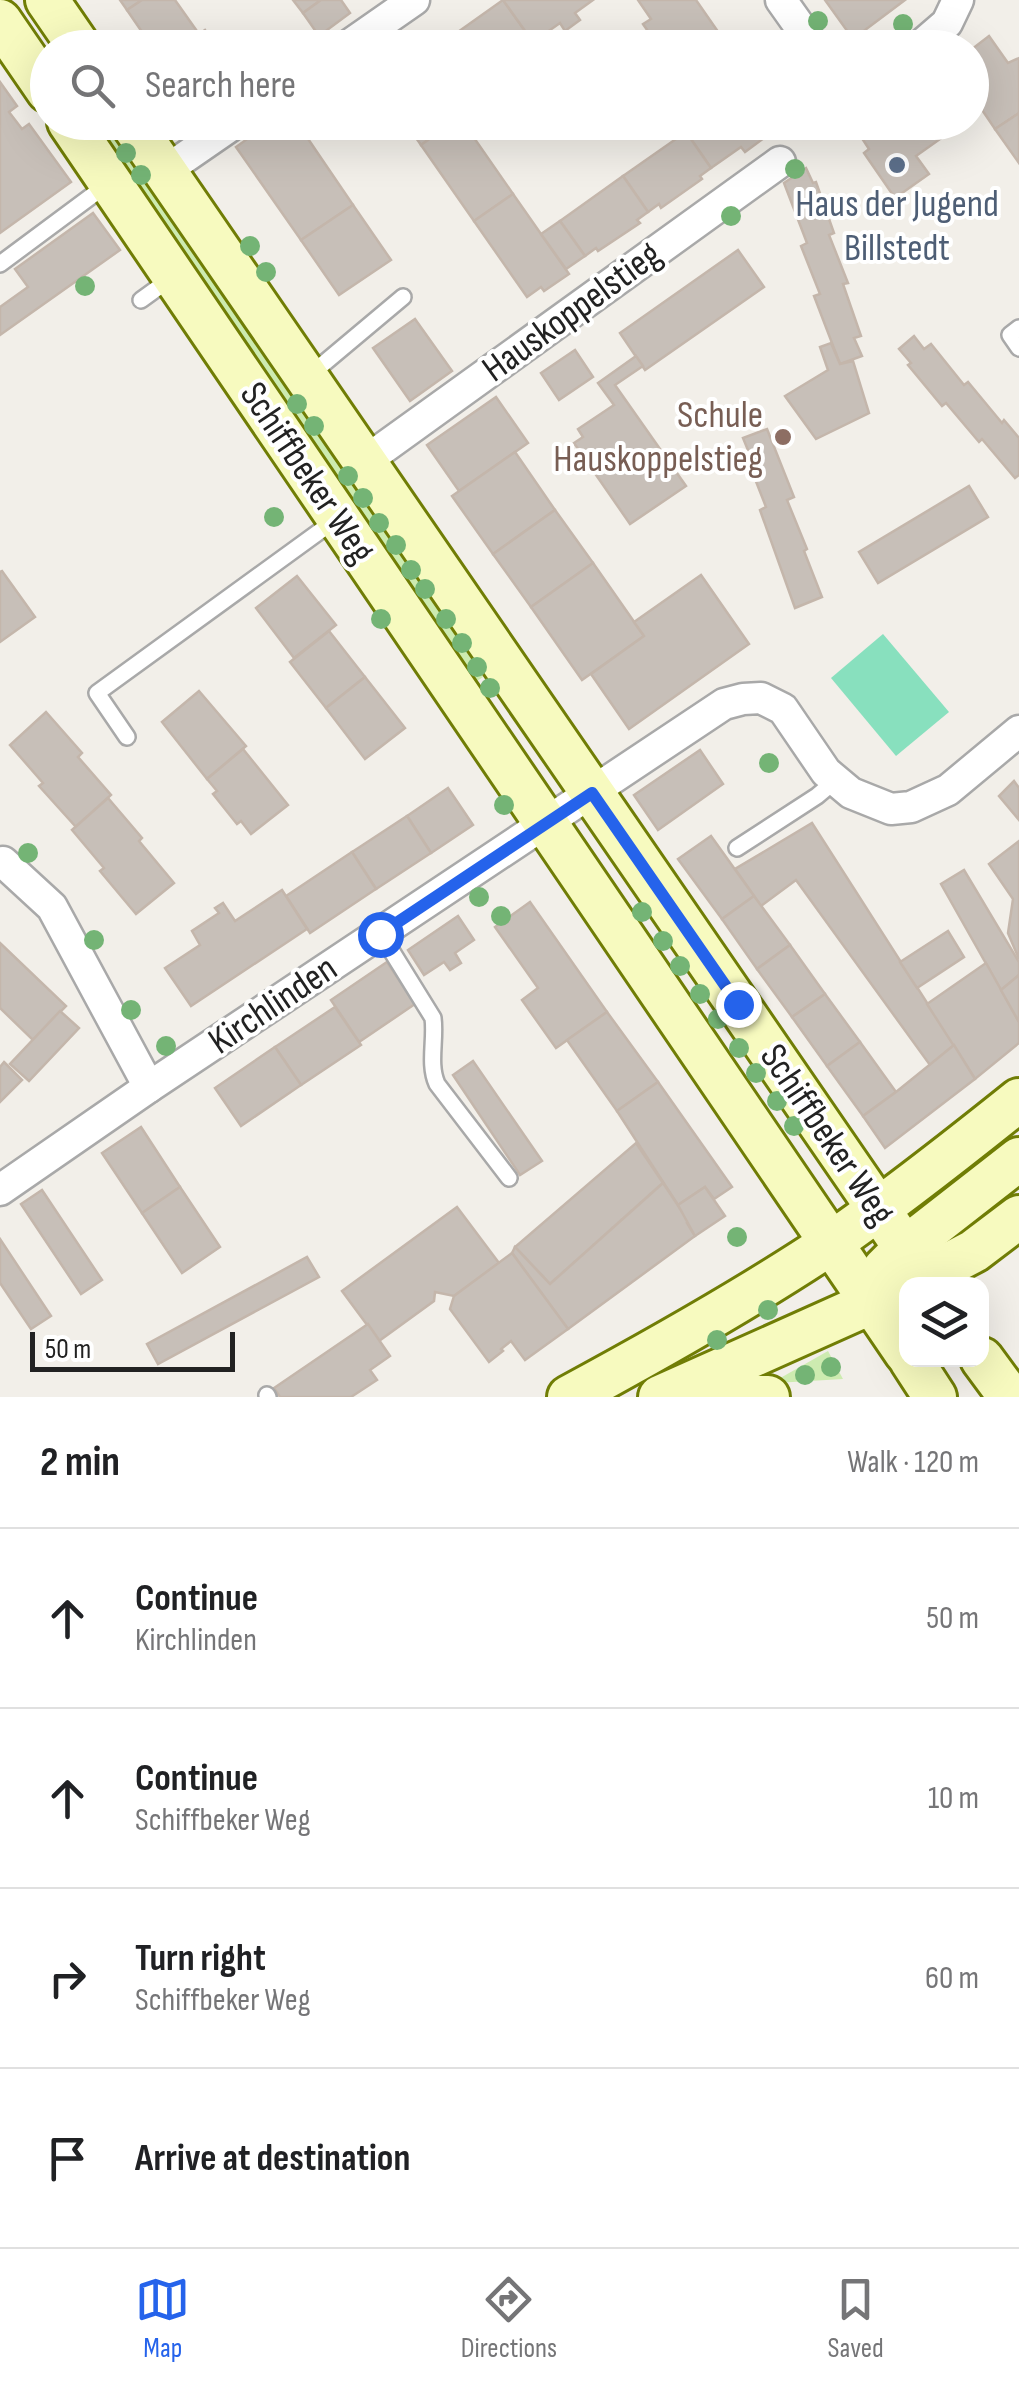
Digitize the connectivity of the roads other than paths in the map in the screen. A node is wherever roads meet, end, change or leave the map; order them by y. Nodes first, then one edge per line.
1 (47, 0) edge
2 (414, 0) edge
3 (782, 0) edge
4 (958, 0) edge
5 (0, 22) edge
6 (68, 30) edge
7 (371, 30) edge
8 (803, 30) edge
9 (939, 30) edge
10 (30, 65) edge
11 (81, 140) edge
12 (144, 140) edge
13 (210, 140) edge
14 (780, 162) dead end
15 (165, 171) junction
16 (110, 183) junction
17 (0, 264) edge
18 (403, 297) dead end
19 (1019, 328) edge
20 (1019, 348) edge
21 (306, 378) junction
22 (364, 462) junction
23 (338, 518) junction
24 (1019, 730) edge
25 (127, 737) dead end
26 (836, 780) junction
27 (592, 793) junction
28 (546, 824) junction
29 (737, 848) dead end
30 (3, 862) dead end
31 (380, 934) junction
32 (149, 1087) junction
33 (1019, 1100) edge
34 (1019, 1158) edge
35 (509, 1178) dead end
36 (0, 1190) edge
37 (878, 1209) junction
38 (1019, 1217) edge
39 (831, 1242) junction
40 (900, 1277) edge
41 (906, 1277) edge
42 (912, 1277) edge
43 (917, 1277) edge
44 (899, 1285) edge
45 (916, 1367) edge
46 (988, 1367) edge
47 (569, 1397) edge
48 (660, 1397) edge
49 (768, 1397) edge
50 (935, 1397) edge
51 (1010, 1397) edge

1 - 6 main road
2 - 7 street
3 - 8 street
4 - 9 street
5 - 10 main road
11 - 16 main road, Schiffbeker Weg
12 - 15 main road, Schiffbeker Weg
13 - 15 street
14 - 22 street, Hauskoppelstieg
15 - 21 main road, Schiffbeker Weg
16 - 17 lane
16 - 23 main road, Schiffbeker Weg
18 - 21 lane
19 - 20 lane
21 - 22 main road, Schiffbeker Weg
22 - 27 main road, Schiffbeker Weg
23 - 25 lane
23 - 28 main road, Schiffbeker Weg
24 - 26 street
26 - 27 street
26 - 29 lane
27 - 28 street
27 - 37 main road, Schiffbeker Weg
28 - 31 street, Kirchlinden
28 - 39 main road, Schiffbeker Weg
30 - 32 street
31 - 32 street, Kirchlinden
31 - 35 lane
32 - 36 street, Kirchlinden
33 - 37 main road
34 - 42 main road
37 - 39 main road
37 - 41 main road, Schiffbeker Weg
38 - 43 main road
39 - 40 main road, Schiffbeker Weg
39 - 47 main road
44 - 48 main road
45 - 50 main road
46 - 51 main road
48 - 49 main road

